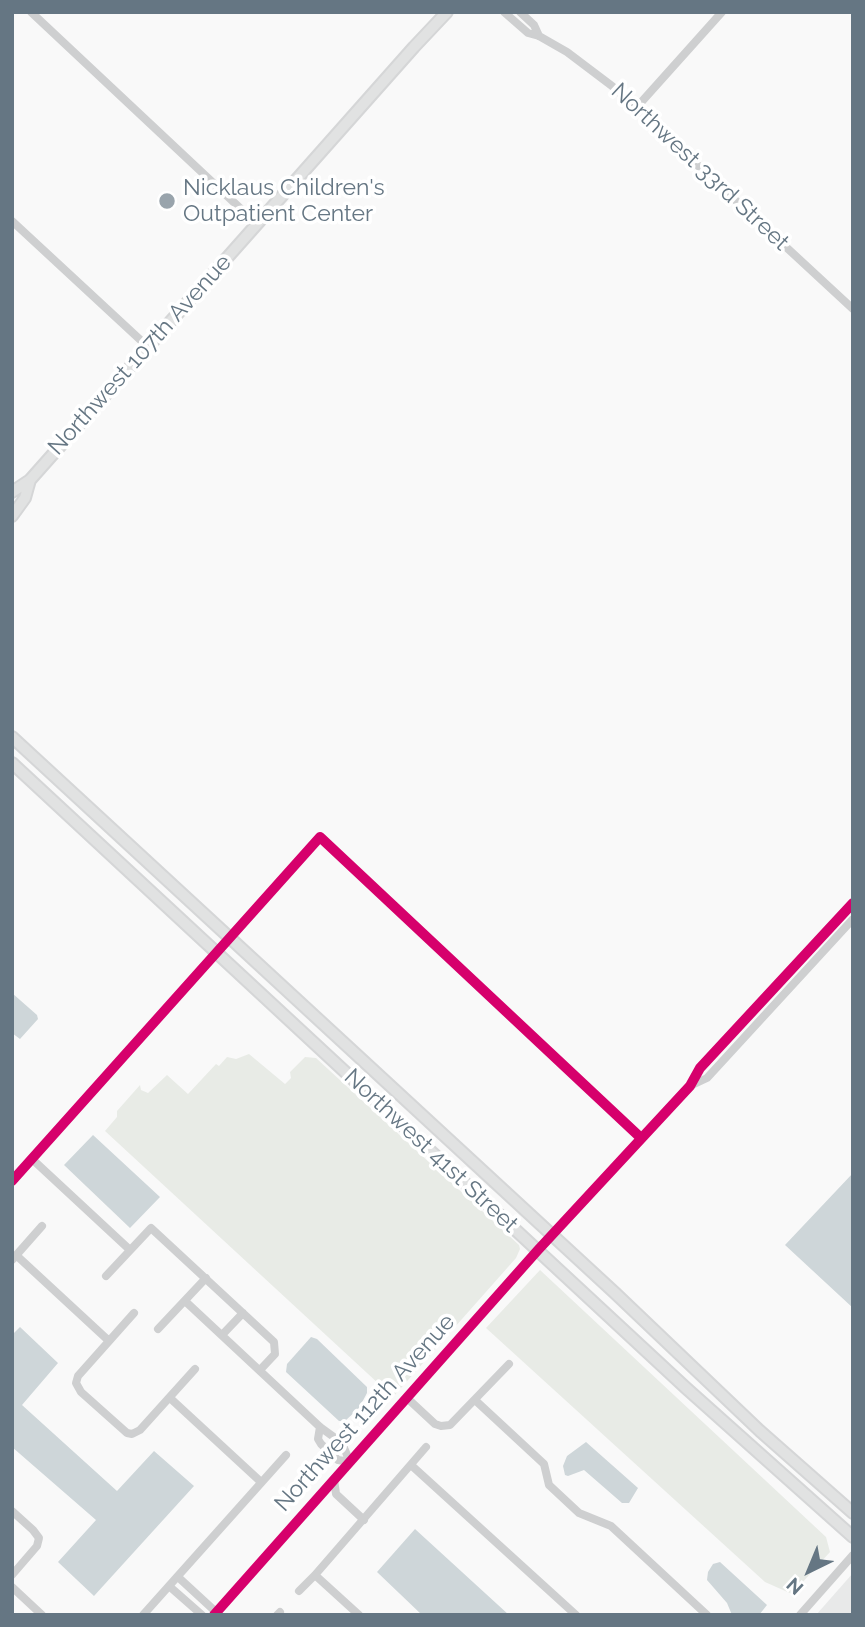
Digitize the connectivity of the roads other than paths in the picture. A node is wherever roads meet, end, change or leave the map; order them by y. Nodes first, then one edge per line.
1 (31, 12) edge
2 (447, 12) edge
3 (504, 12) edge
4 (520, 12) edge
5 (722, 12) edge
6 (539, 36) junction
7 (636, 108) junction
8 (12, 221) edge
9 (257, 224) junction
10 (853, 309) edge
11 (148, 347) junction
12 (30, 480) junction
13 (12, 492) edge
14 (12, 516) edge
15 (12, 737) edge
16 (12, 763) edge
17 (853, 903) edge
18 (853, 919) edge
19 (228, 937) junction
20 (215, 951) junction
21 (690, 1086) junction
22 (641, 1138) junction
23 (32, 1159) junction
24 (12, 1181) edge
25 (42, 1226) dead end
26 (550, 1237) junction
27 (538, 1250) junction
28 (130, 1251) junction
29 (14, 1258) edge
30 (106, 1276) dead end
31 (205, 1278) junction
32 (185, 1301) junction
33 (134, 1313) dead end
34 (243, 1313) junction
35 (158, 1329) dead end
36 (222, 1335) junction
37 (109, 1341) junction
38 (509, 1364) dead end
39 (195, 1369) dead end
40 (260, 1370) junction
41 (170, 1398) junction
42 (407, 1398) junction
43 (475, 1400) junction
44 (323, 1429) junction
45 (332, 1440) junction
46 (751, 1445) junction
47 (342, 1446) junction
48 (426, 1447) dead end
49 (777, 1447) junction
50 (325, 1448) junction
51 (285, 1455) dead end
52 (350, 1462) junction
53 (411, 1465) junction
54 (334, 1479) junction
55 (261, 1482) junction
56 (12, 1511) edge
57 (853, 1513) edge
58 (364, 1520) junction
59 (853, 1537) edge
60 (853, 1555) edge
61 (12, 1575) edge
62 (316, 1575) junction
63 (178, 1577) junction
64 (169, 1586) junction
65 (12, 1587) edge
66 (194, 1591) junction
67 (299, 1591) dead end
68 (186, 1601) junction
69 (215, 1613) edge
70 (42, 1615) edge
71 (144, 1615) edge
72 (201, 1615) edge
73 (359, 1615) edge
74 (576, 1615) edge
75 (707, 1615) edge
76 (800, 1615) edge

1 - 9 street
2 - 9 main road, Northwest 107th Avenue
3 - 6 street, Northwest 33rd Street
4 - 6 street, Northwest 33rd Street
5 - 7 street
6 - 7 street, Northwest 33rd Street
7 - 10 street, Northwest 33rd Street
8 - 11 street
9 - 11 main road, Northwest 107th Avenue
11 - 12 main road, Northwest 107th Avenue
12 - 13 main road, Northwest 107th Avenue
12 - 14 main road, Northwest 107th Avenue
15 - 19 main road, Northwest 41st Street
16 - 20 main road, Northwest 41st Street
17 - 21 street
18 - 21 street
19 - 20 street
19 - 22 street
19 - 26 main road, Northwest 41st Street
20 - 23 street
20 - 27 main road, Northwest 41st Street
21 - 22 street, Northwest 112th Avenue
22 - 26 street, Northwest 112th Avenue
23 - 24 street
23 - 28 street
25 - 29 street
26 - 27 street, Northwest 112th Avenue
26 - 49 main road, Northwest 41st Street
27 - 42 street, Northwest 112th Avenue
27 - 46 main road, Northwest 41st Street
28 - 30 street
28 - 31 street
29 - 37 street
31 - 32 street
31 - 34 street
32 - 35 street
32 - 36 street
33 - 37 street
34 - 36 street
34 - 40 street
36 - 40 street
37 - 41 street
38 - 43 street
39 - 41 street
40 - 44 street
41 - 55 street
42 - 43 street
42 - 52 street, Northwest 112th Avenue
43 - 75 street
44 - 45 street
44 - 47 street
44 - 50 street
45 - 47 street
45 - 50 street
46 - 49 main road
46 - 59 main road, Northwest 41st Street
47 - 52 street
48 - 53 street
49 - 57 main road, Northwest 41st Street
50 - 52 street
51 - 55 street
52 - 54 street, Northwest 112th Avenue
53 - 58 street
53 - 74 street
54 - 58 street
54 - 69 street, Northwest 112th Avenue
55 - 63 street
56 - 61 street
58 - 62 street
60 - 76 street
62 - 67 street
62 - 73 street
63 - 64 street
63 - 66 street
64 - 68 street
64 - 71 street
65 - 70 street
66 - 68 street
66 - 69 street
68 - 72 street

